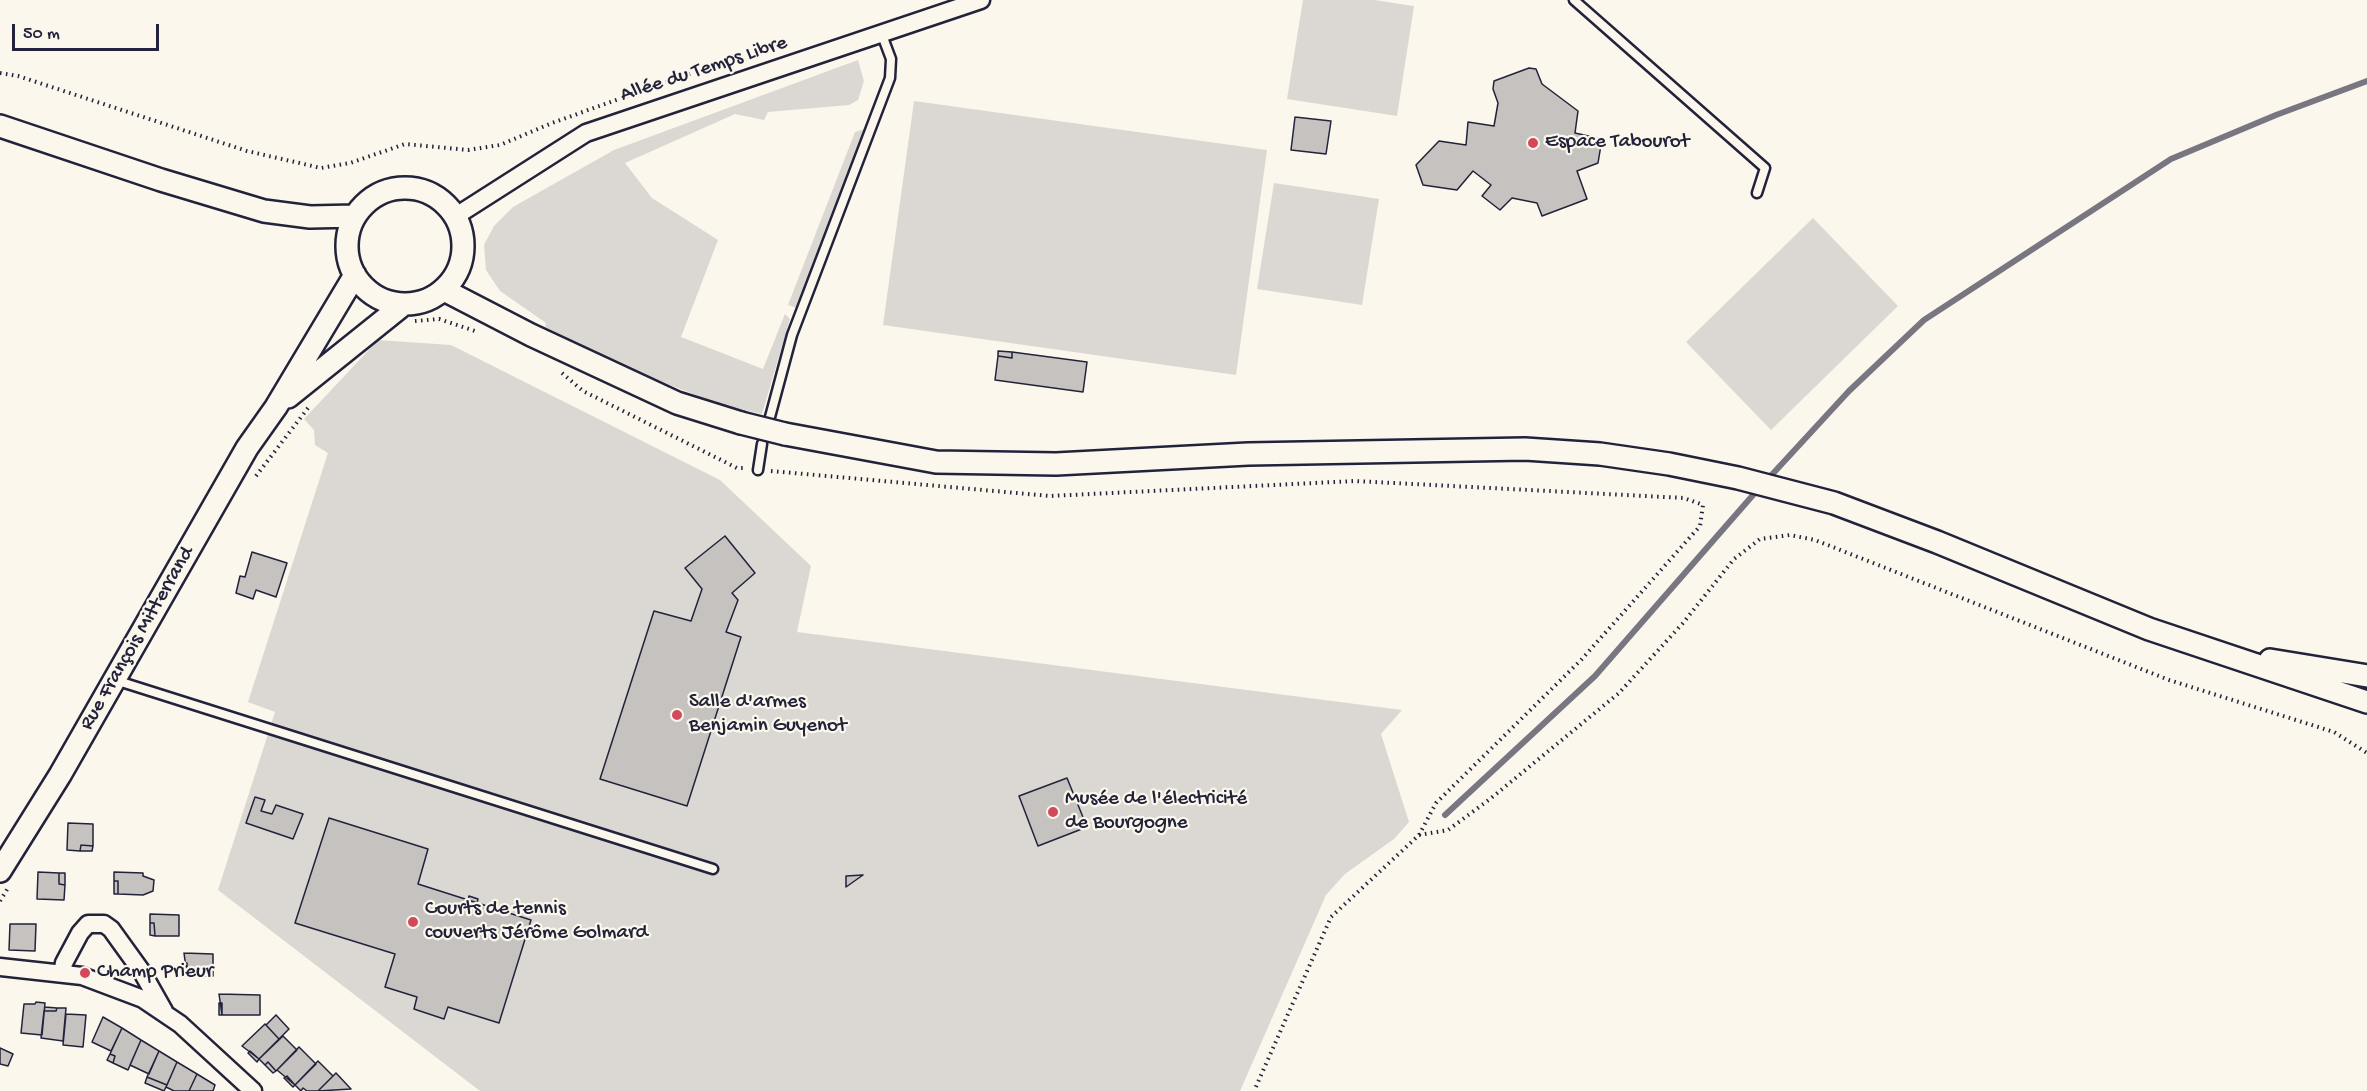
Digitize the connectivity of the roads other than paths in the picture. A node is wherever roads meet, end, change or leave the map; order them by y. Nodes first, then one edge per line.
1 (981, 0) edge
2 (1574, 0) edge
3 (882, 35) junction
4 (0, 126) edge
5 (1757, 193) dead end
6 (355, 216) junction
7 (456, 216) junction
8 (355, 275) junction
9 (444, 290) junction
10 (407, 313) junction
11 (276, 407) junction
12 (770, 417) dead end
13 (762, 444) dead end
14 (758, 470) dead end
15 (2220, 652) junction
16 (2367, 676) edge
17 (115, 680) junction
18 (2367, 702) edge
19 (713, 869) dead end
20 (6, 876) edge
21 (0, 967) edge
22 (62, 973) junction
23 (165, 1012) junction
24 (253, 1091) edge

1 - 3 street, Allée du Temps Libre
2 - 5 lane
3 - 7 street, Allée du Temps Libre
3 - 12 lane
4 - 6 street
6 - 7 street
6 - 8 street
7 - 9 street
8 - 10 street
8 - 11 street, Rue François Mitterrand
9 - 10 street
9 - 15 street, bridge
10 - 11 street, Rue François Mitterrand
11 - 17 street, Rue François Mitterrand
13 - 14 lane
15 - 16 street
15 - 18 street
17 - 19 lane
17 - 20 street, Rue François Mitterrand
21 - 22 street
22 - 23 street
22 - 23 street
23 - 24 street

